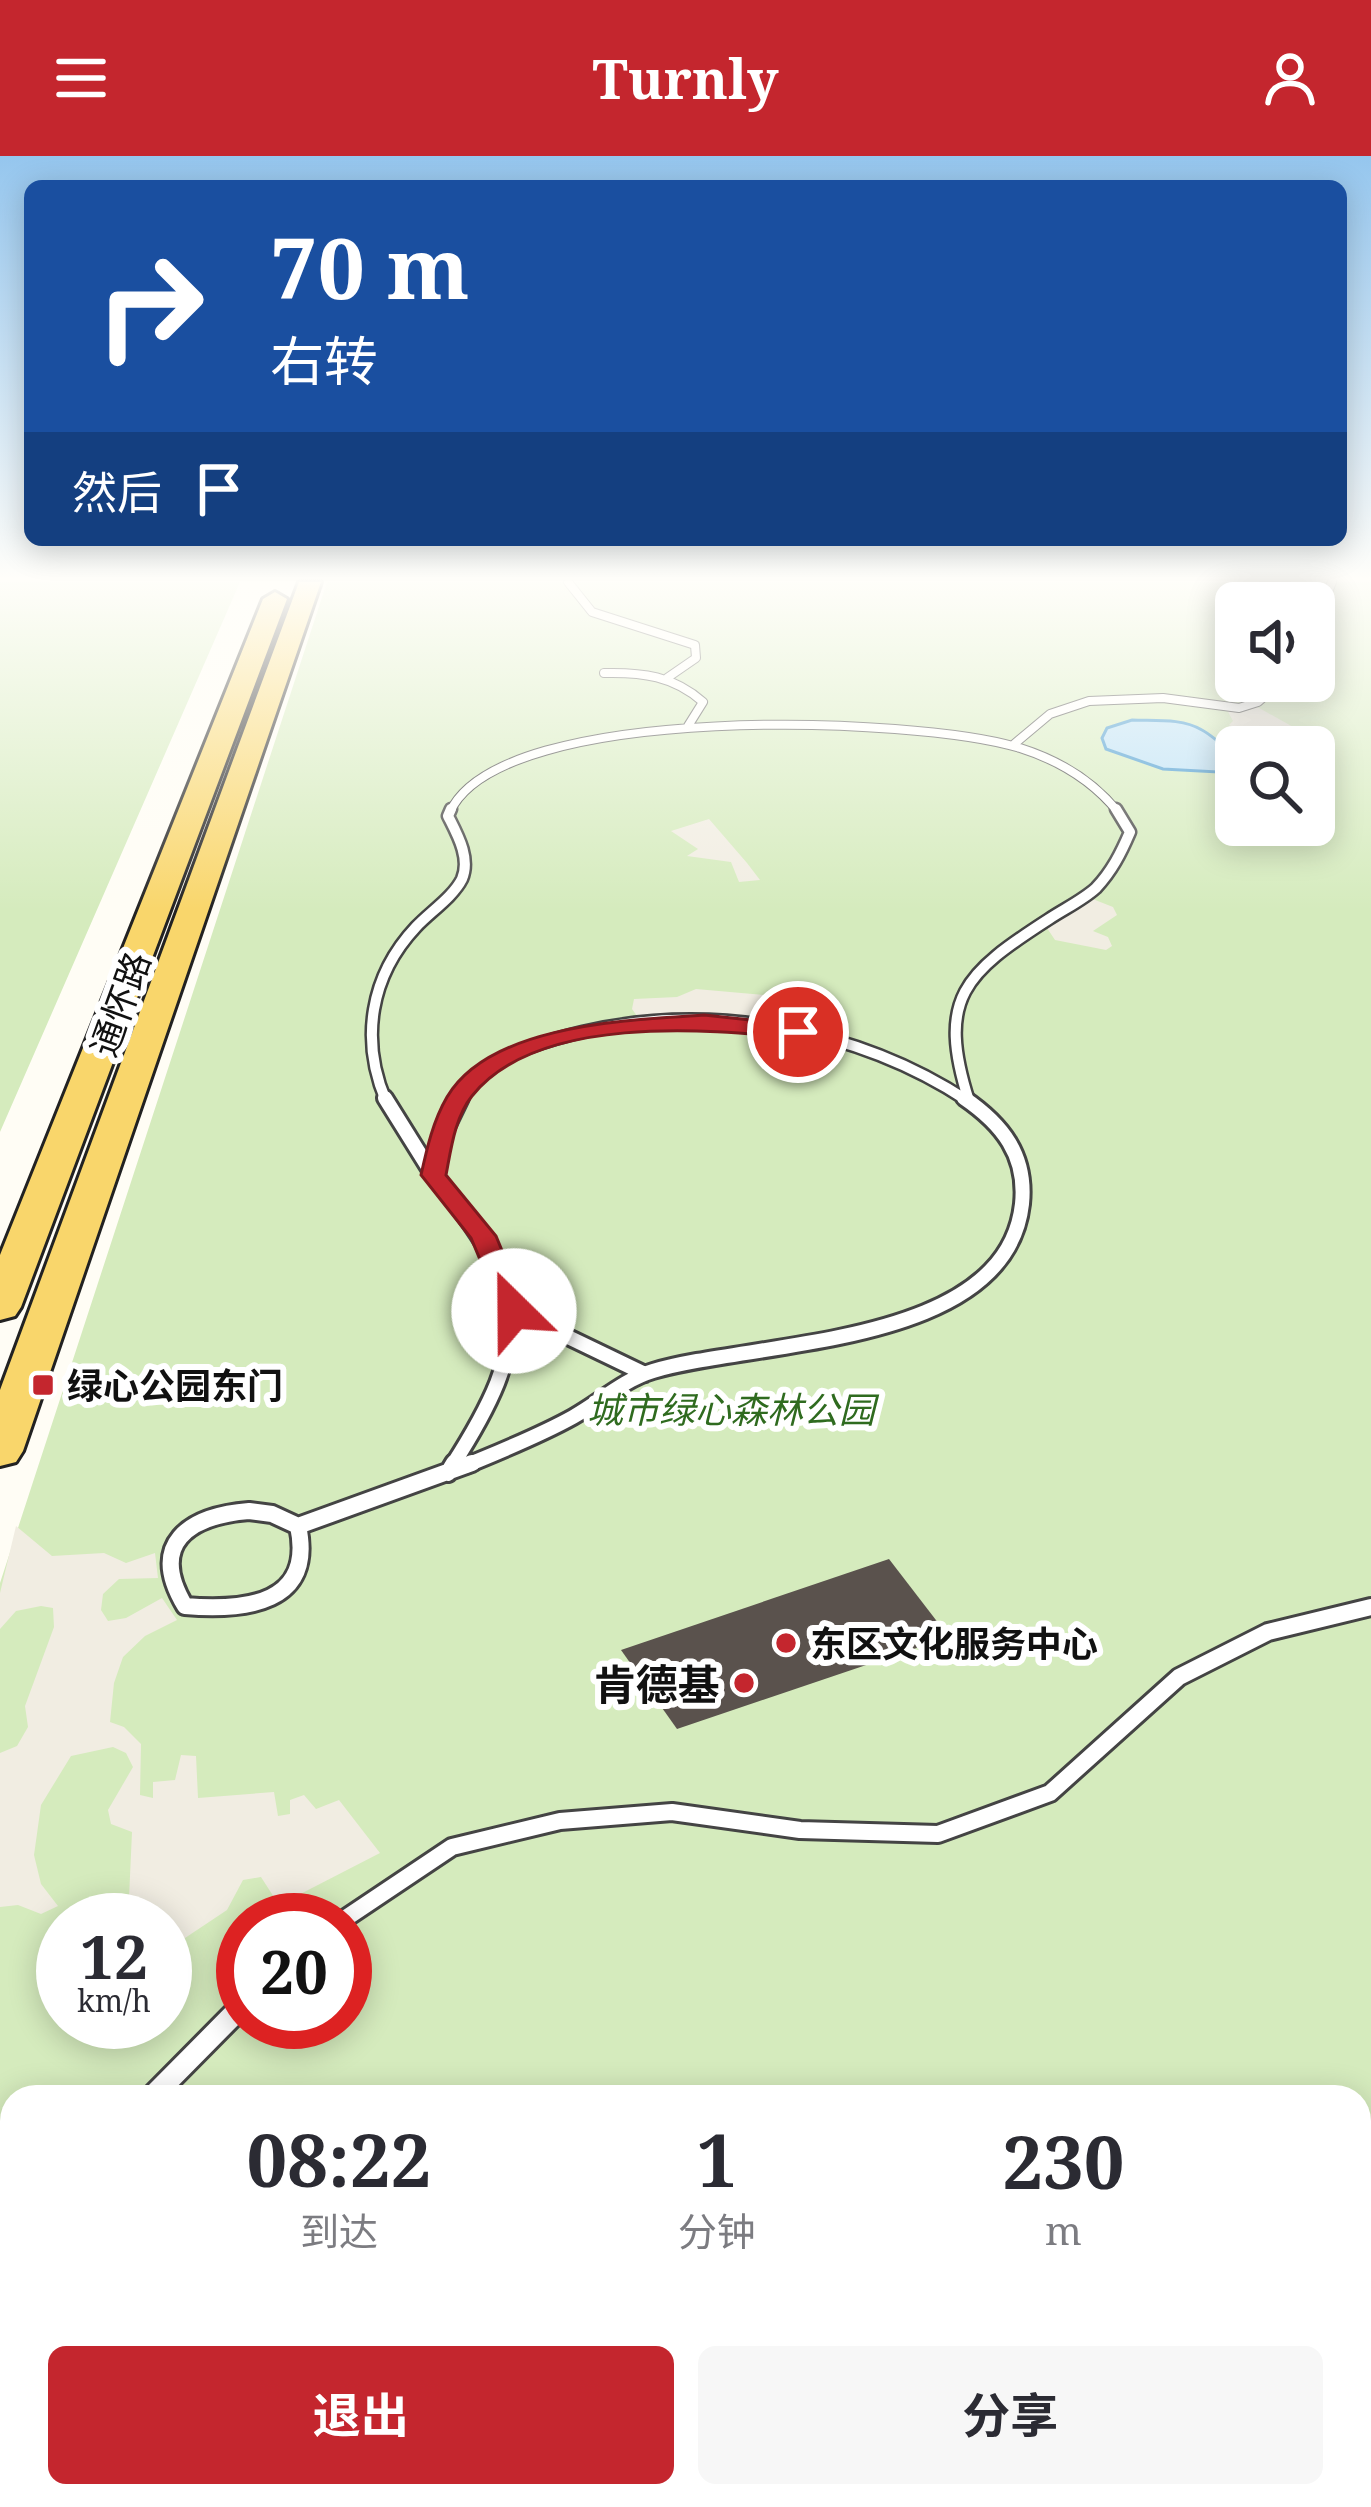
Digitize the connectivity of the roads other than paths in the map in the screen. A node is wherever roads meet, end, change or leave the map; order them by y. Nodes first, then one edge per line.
1 (239, 692) edge
2 (271, 692) edge
3 (692, 692) edge
4 (1255, 702) edge
5 (688, 726) junction
6 (1013, 745) junction
7 (970, 1102) junction
8 (433, 1175) junction
9 (0, 1307) edge
10 (514, 1311) junction
11 (645, 1374) junction
12 (0, 1451) edge
13 (448, 1473) junction
14 (298, 1526) junction
15 (1371, 1607) edge
16 (372, 1900) edge
17 (216, 2032) edge
18 (164, 2085) edge

1 - 9 main road, 通怀路
2 - 12 main road, 通怀路
3 - 5 lane
4 - 6 lane
5 - 6 lane
5 - 8 lane
6 - 7 lane
7 - 8 lane
7 - 11 lane
8 - 10 lane
10 - 11 lane
10 - 13 lane
11 - 13 lane
13 - 14 lane
14 - 14 lane
15 - 16 lane
17 - 18 lane

